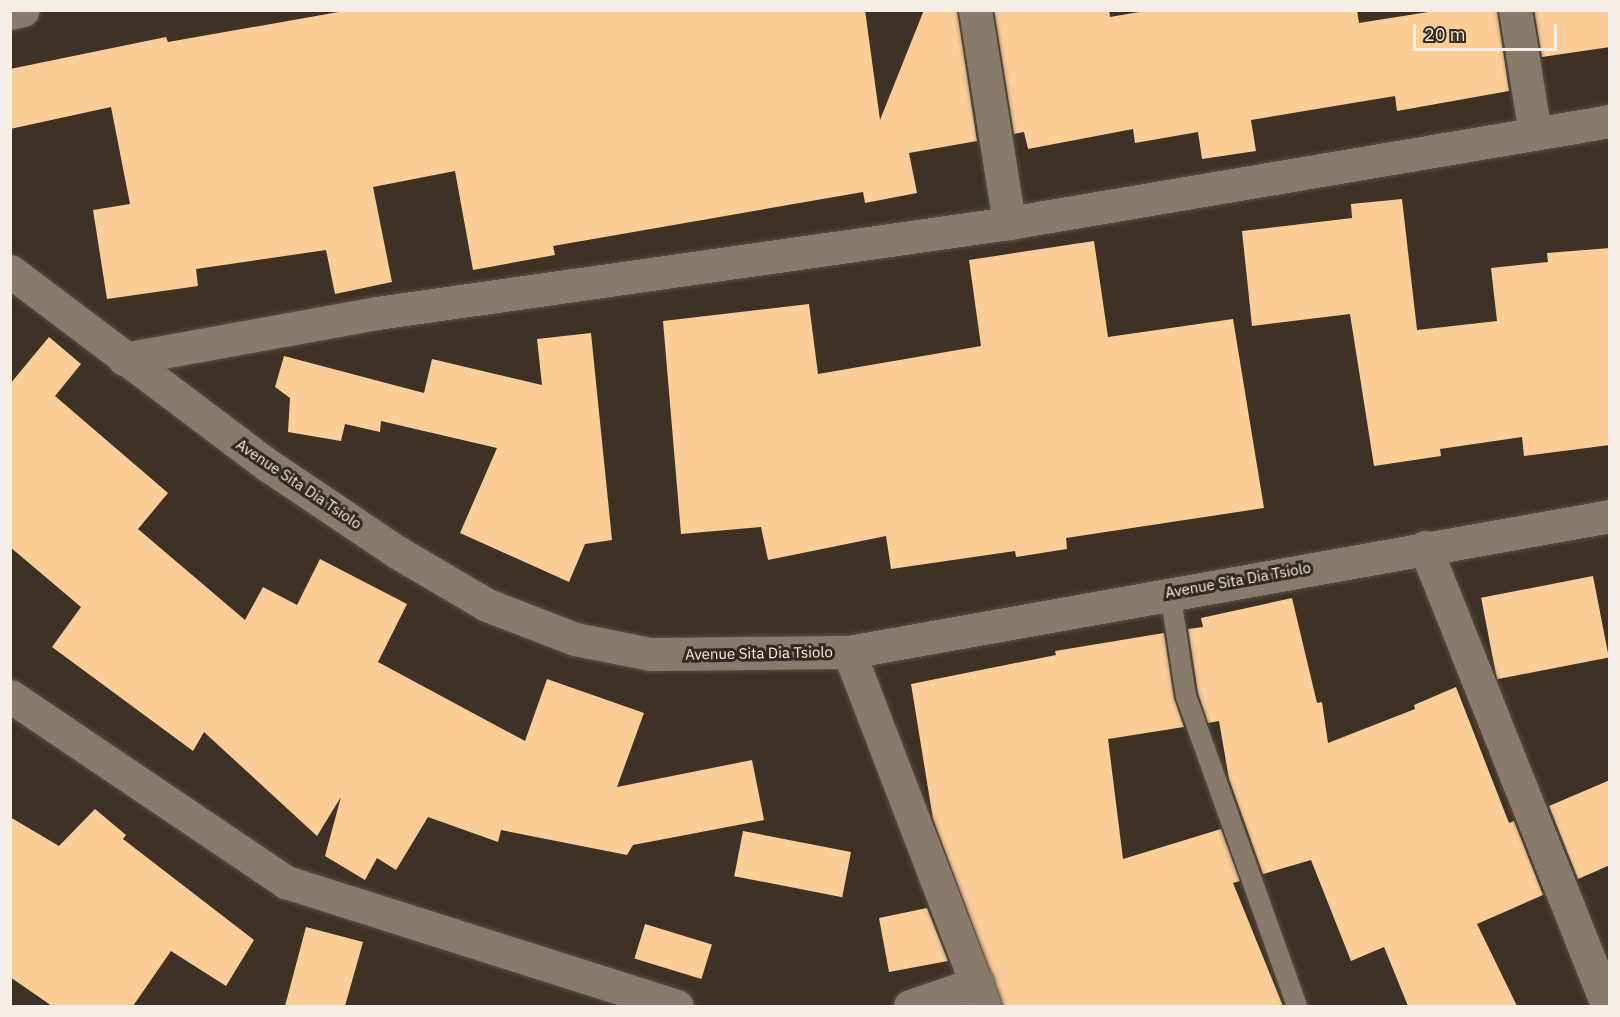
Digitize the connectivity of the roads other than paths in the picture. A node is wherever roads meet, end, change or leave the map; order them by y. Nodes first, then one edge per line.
1 (23, 10) edge
2 (975, 10) edge
3 (1515, 10) edge
4 (10, 13) edge
5 (1610, 121) edge
6 (1535, 133) junction
7 (1009, 223) junction
8 (10, 271) edge
9 (124, 359) junction
10 (1610, 516) edge
11 (1425, 547) junction
12 (1170, 592) junction
13 (849, 652) junction
14 (10, 696) edge
15 (981, 995) edge
16 (676, 1006) edge
17 (910, 1006) edge
18 (1297, 1006) edge
19 (1608, 1006) edge

1 - 4 street
2 - 7 street
3 - 6 street
5 - 6 street
6 - 7 street
7 - 9 street
8 - 9 street, Avenue Sita Dia Tsiolo
9 - 13 street, Avenue Sita Dia Tsiolo
10 - 11 street, Avenue Sita Dia Tsiolo
11 - 12 street, Avenue Sita Dia Tsiolo
11 - 19 street
12 - 13 street, Avenue Sita Dia Tsiolo
12 - 18 lane
13 - 15 street
14 - 16 street
15 - 17 street

